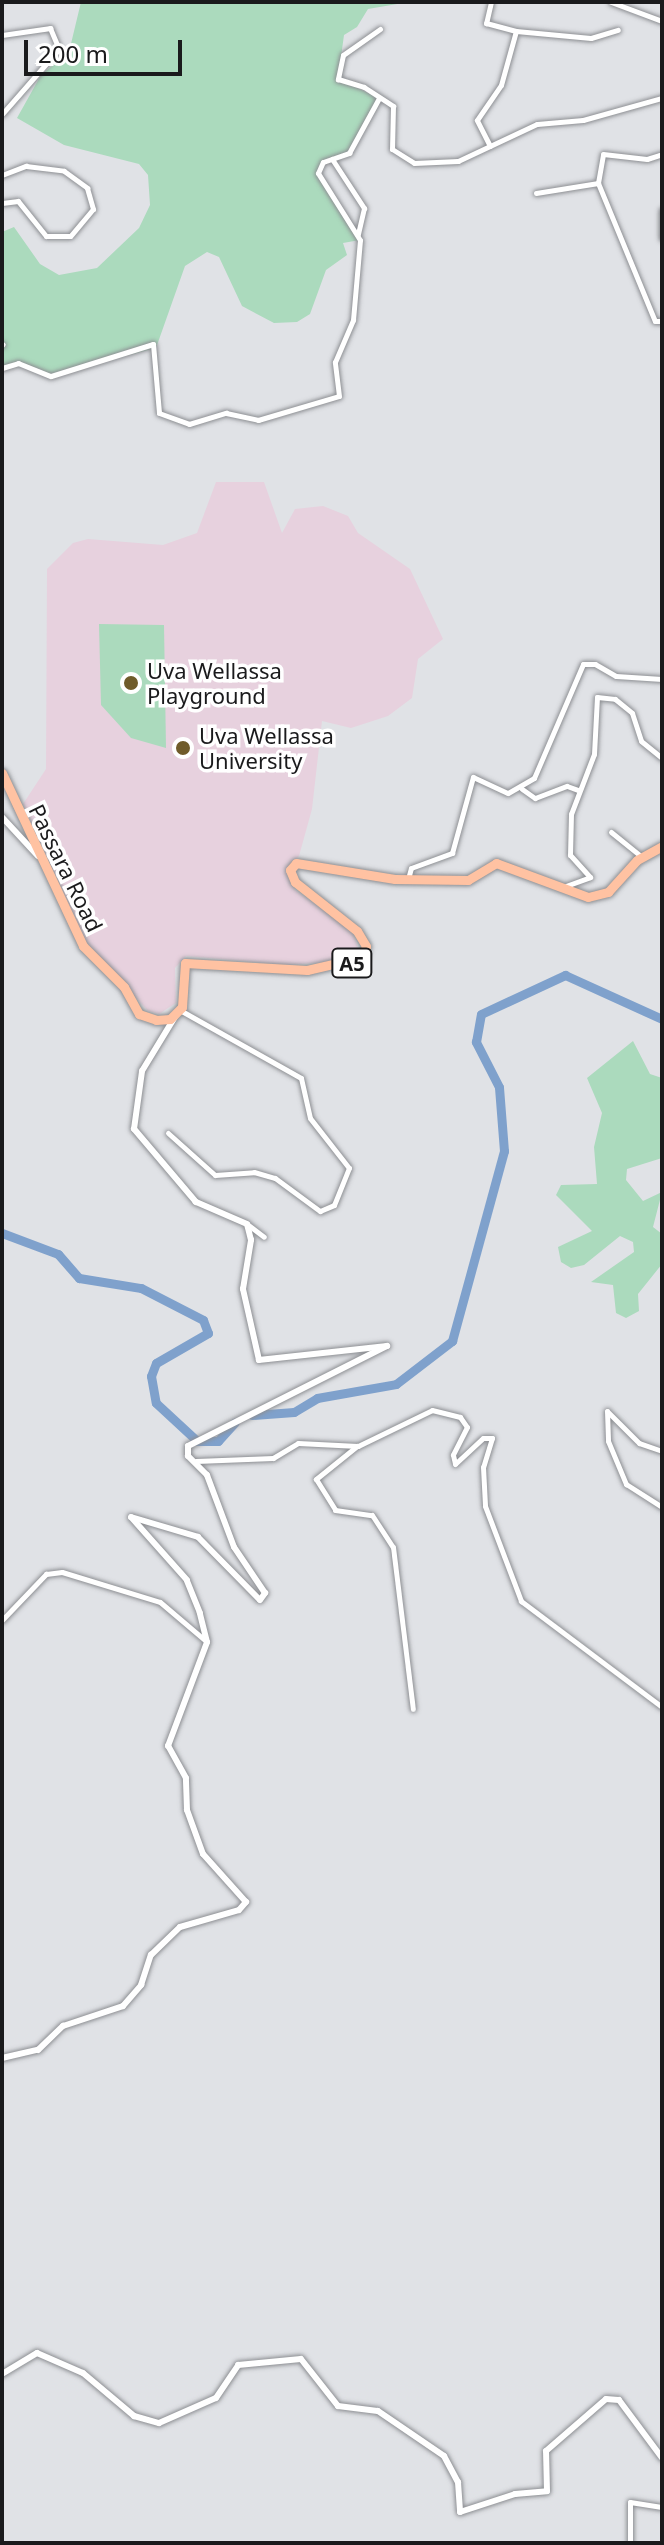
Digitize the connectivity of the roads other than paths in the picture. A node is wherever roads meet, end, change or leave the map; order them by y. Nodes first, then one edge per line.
1 (491, 2) edge
2 (611, 2) edge
3 (662, 21) edge
4 (380, 29) dead end
5 (618, 30) dead end
6 (516, 31) junction
7 (2, 35) edge
8 (379, 98) junction
9 (662, 98) edge
10 (2, 114) edge
11 (490, 146) junction
12 (662, 154) edge
13 (332, 159) junction
14 (2, 175) edge
15 (598, 183) junction
16 (536, 193) dead end
17 (2, 203) edge
18 (662, 210) edge
19 (358, 235) junction
20 (662, 238) edge
21 (662, 321) edge
22 (2, 368) edge
23 (662, 679) edge
24 (662, 758) edge
25 (2, 773) edge
26 (522, 789) junction
27 (578, 790) junction
28 (2, 817) edge
29 (611, 832) dead end
30 (662, 846) edge
31 (642, 857) junction
32 (41, 859) junction
33 (408, 879) junction
34 (562, 889) junction
35 (178, 1012) junction
36 (168, 1133) dead end
37 (247, 1224) junction
38 (264, 1237) dead end
39 (358, 1446) junction
40 (662, 1451) edge
41 (196, 1461) junction
42 (662, 1507) edge
43 (2, 1620) edge
44 (207, 1642) junction
45 (662, 1707) edge
46 (413, 1709) dead end
47 (2, 2058) edge
48 (2, 2374) edge
49 (662, 2458) edge
50 (662, 2507) edge
51 (630, 2543) edge

1 - 6 street
2 - 3 street
4 - 8 street
5 - 6 street
6 - 11 street
7 - 10 street
8 - 11 street
8 - 13 street
9 - 11 street
12 - 15 street
13 - 19 street
13 - 19 street
14 - 17 street
15 - 16 street
15 - 21 street
18 - 20 street
19 - 22 street
23 - 26 street
24 - 27 street
25 - 32 highway, Passara Road
26 - 27 street
26 - 33 street
27 - 34 street
28 - 32 street
29 - 31 street
30 - 31 highway, A5
31 - 34 highway, A5
32 - 35 highway, Passara Road
33 - 34 highway, A5
33 - 35 highway, A5
35 - 36 street
35 - 37 street
37 - 38 street
37 - 41 street
39 - 41 street
39 - 45 street
39 - 46 street
40 - 42 street
41 - 44 street
43 - 44 street
44 - 47 street
48 - 49 street
50 - 51 street

